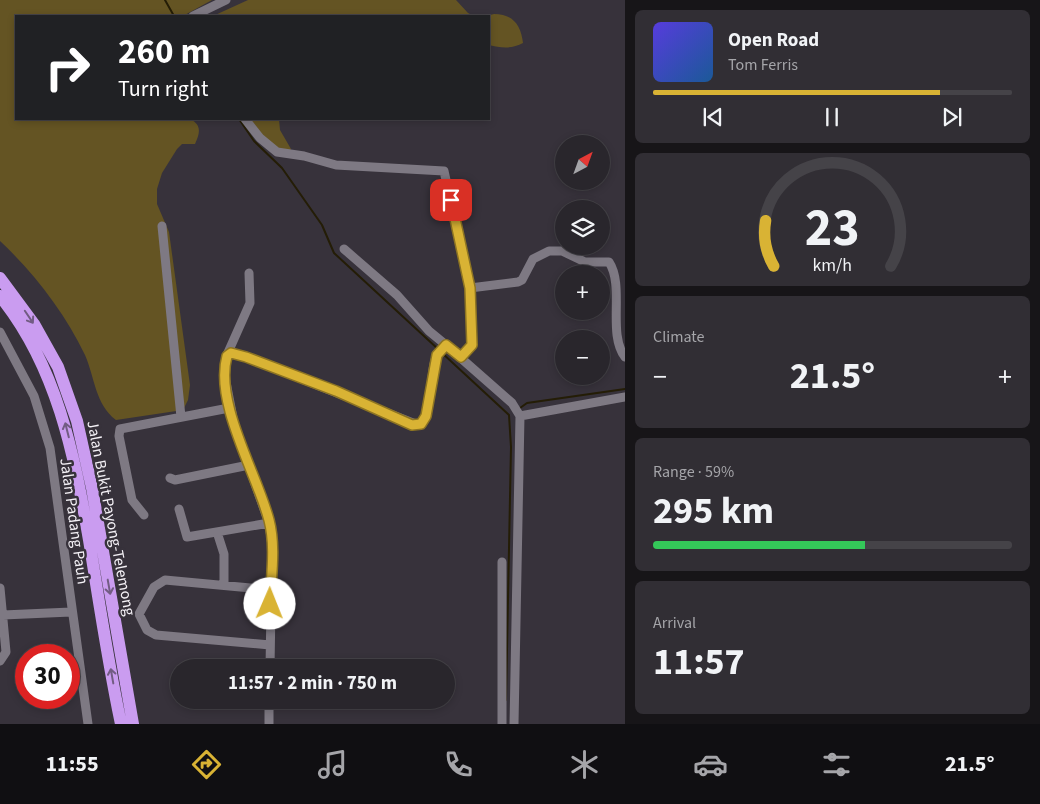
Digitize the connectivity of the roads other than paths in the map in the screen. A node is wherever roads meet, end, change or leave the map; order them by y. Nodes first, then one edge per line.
1 (226, 0) edge
2 (195, 15) edge
3 (246, 120) edge
4 (162, 226) dead end
5 (344, 249) dead end
6 (249, 273) dead end
7 (0, 278) edge
8 (470, 288) junction
9 (0, 296) edge
10 (0, 332) edge
11 (444, 346) junction
12 (228, 354) junction
13 (461, 357) junction
14 (625, 357) edge
15 (625, 397) edge
16 (229, 408) junction
17 (519, 414) junction
18 (181, 417) junction
19 (249, 465) junction
20 (170, 478) dead end
21 (179, 509) dead end
22 (144, 515) dead end
23 (270, 523) junction
24 (217, 532) junction
25 (502, 562) dead end
26 (224, 585) junction
27 (0, 588) edge
28 (271, 590) junction
29 (71, 612) junction
30 (3, 615) junction
31 (270, 645) junction
32 (270, 659) edge
33 (0, 661) edge
34 (269, 709) edge
35 (88, 724) edge
36 (121, 724) edge
37 (133, 724) edge
38 (268, 724) edge
39 (502, 724) edge
40 (514, 724) edge

1 - 2 street
3 - 8 street
4 - 18 street
5 - 11 street
6 - 12 street
7 -> 37 highway, Jalan Bukit Payong-Telemong
8 - 13 street
8 - 14 street
36 -> 9 highway, Jalan Bukit Payong-Telemong
10 - 29 street, Jalan Padang Pauh
11 - 12 street
11 - 13 street
12 - 16 street
13 - 17 street
15 - 17 street
16 - 18 street
16 - 19 street
17 - 40 street
18 - 22 street
19 - 20 street
19 - 23 street
21 - 24 street
23 - 24 street
23 - 28 street
24 - 26 street
25 - 39 street
26 - 28 street
26 - 31 street
27 - 30 street
28 - 31 street
29 - 30 street
29 - 35 street, Jalan Padang Pauh
30 - 33 street
31 - 32 street
34 - 38 street

